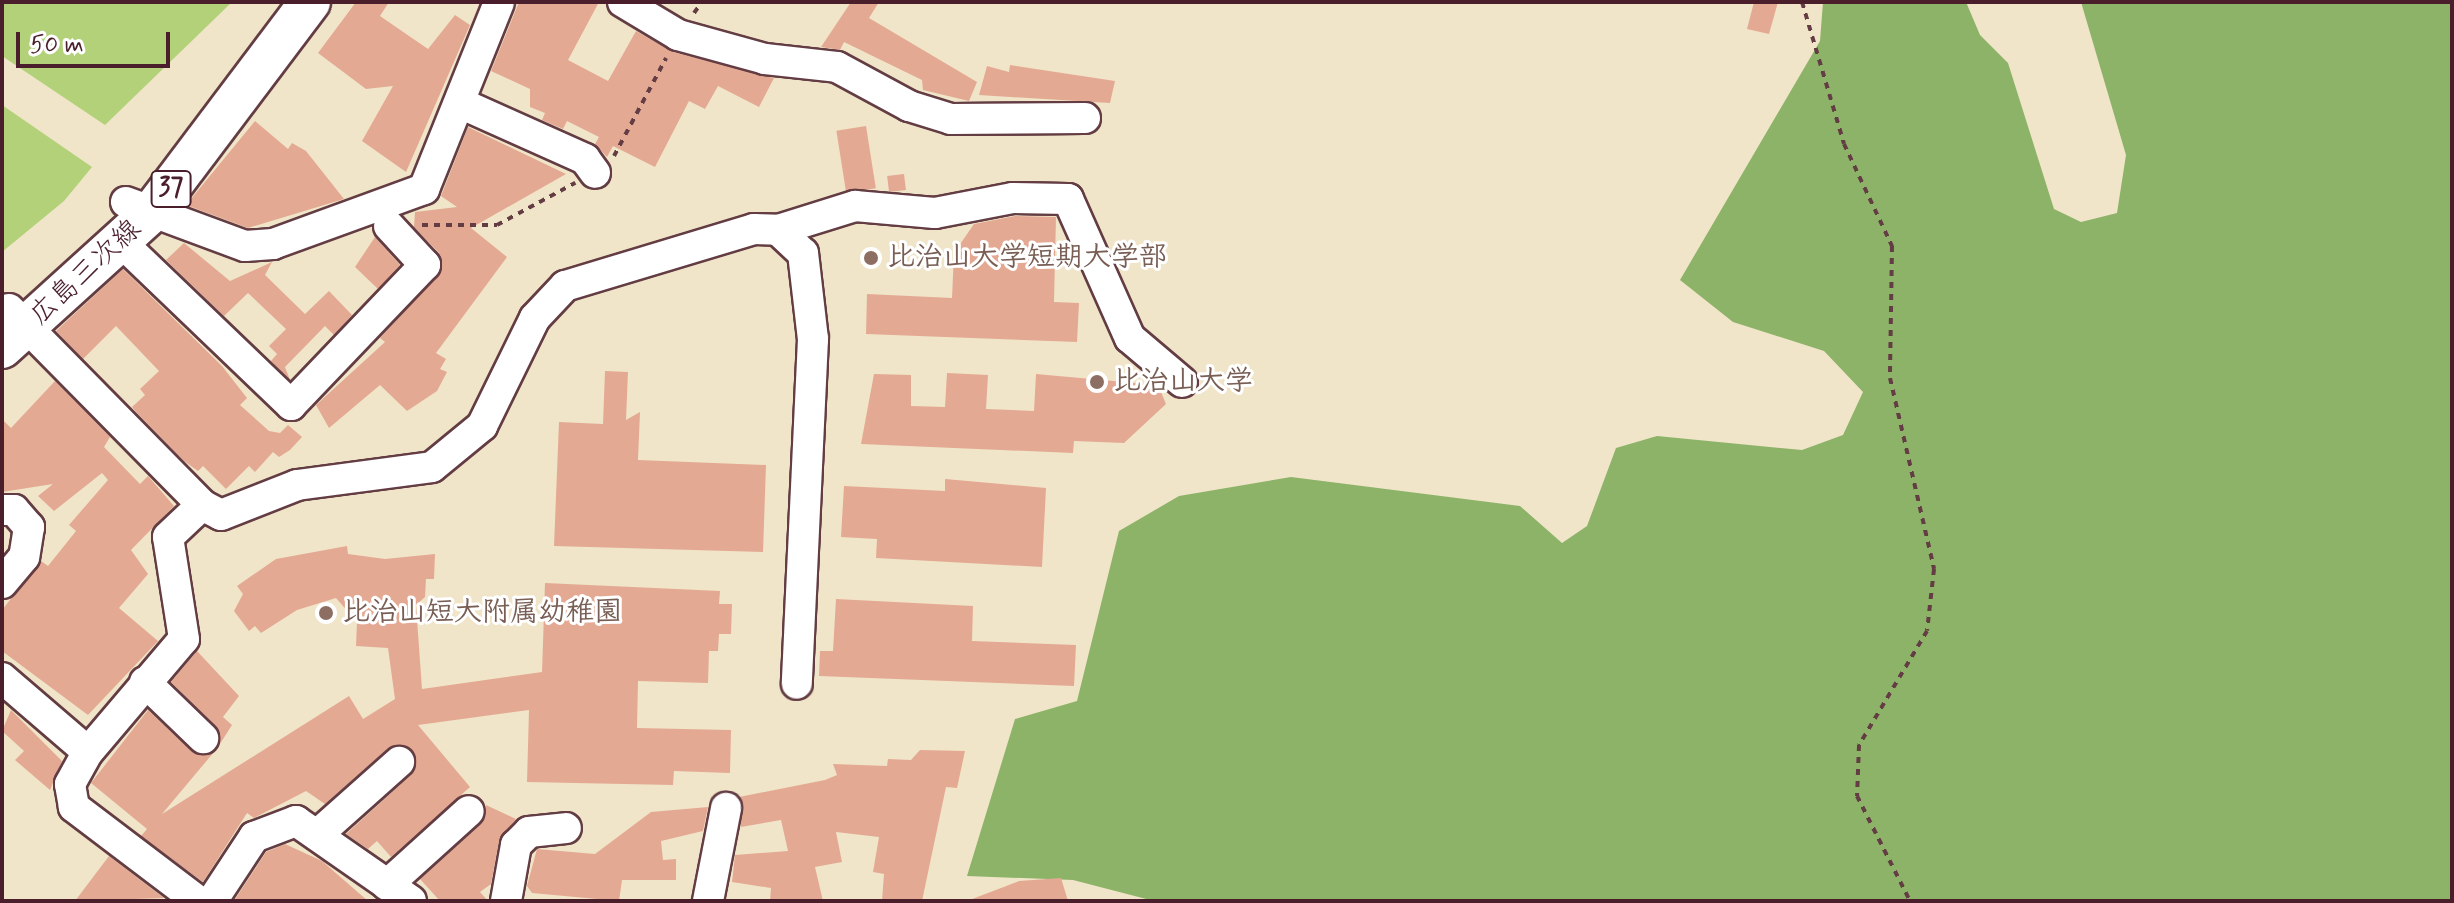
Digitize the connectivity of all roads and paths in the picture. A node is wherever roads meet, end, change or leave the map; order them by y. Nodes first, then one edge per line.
1 (283, 2) edge
2 (310, 2) edge
3 (499, 2) edge
4 (623, 2) edge
5 (1802, 2) edge
6 (460, 103) junction
7 (1085, 118) dead end
8 (595, 173) dead end
9 (138, 208) junction
10 (389, 226) dead end
11 (778, 230) junction
12 (120, 241) junction
13 (10, 325) edge
14 (1182, 382) dead end
15 (202, 505) junction
16 (2, 510) edge
17 (2, 583) edge
18 (2, 678) edge
19 (145, 682) junction
20 (797, 684) dead end
21 (203, 738) dead end
22 (88, 752) junction
23 (399, 762) dead end
24 (726, 808) dead end
25 (469, 811) dead end
26 (566, 828) dead end
27 (317, 835) junction
28 (399, 893) edge
29 (198, 901) edge
30 (212, 901) edge
31 (506, 901) edge
32 (708, 901) edge
33 (1910, 901) edge

1 - 9 main road, 広島三次線 / 37
2 - 9 main road, 広島三次線 / 37
3 - 6 street
4 - 7 street
5 - 33 path
6 - 8 street
6 - 9 street
9 - 12 main road, 広島三次線 / 37
9 - 13 main road, 広島三次線 / 37
10 - 12 street
11 - 14 street
11 - 15 street
11 - 20 street
12 - 13 main road, 広島三次線 / 37
13 - 15 street
15 - 19 street
16 - 17 street
18 - 22 street
19 - 21 street
19 - 22 street
22 - 29 street
23 - 27 street
24 - 32 street
25 - 28 street
26 - 31 street
27 - 28 street
27 - 30 street

